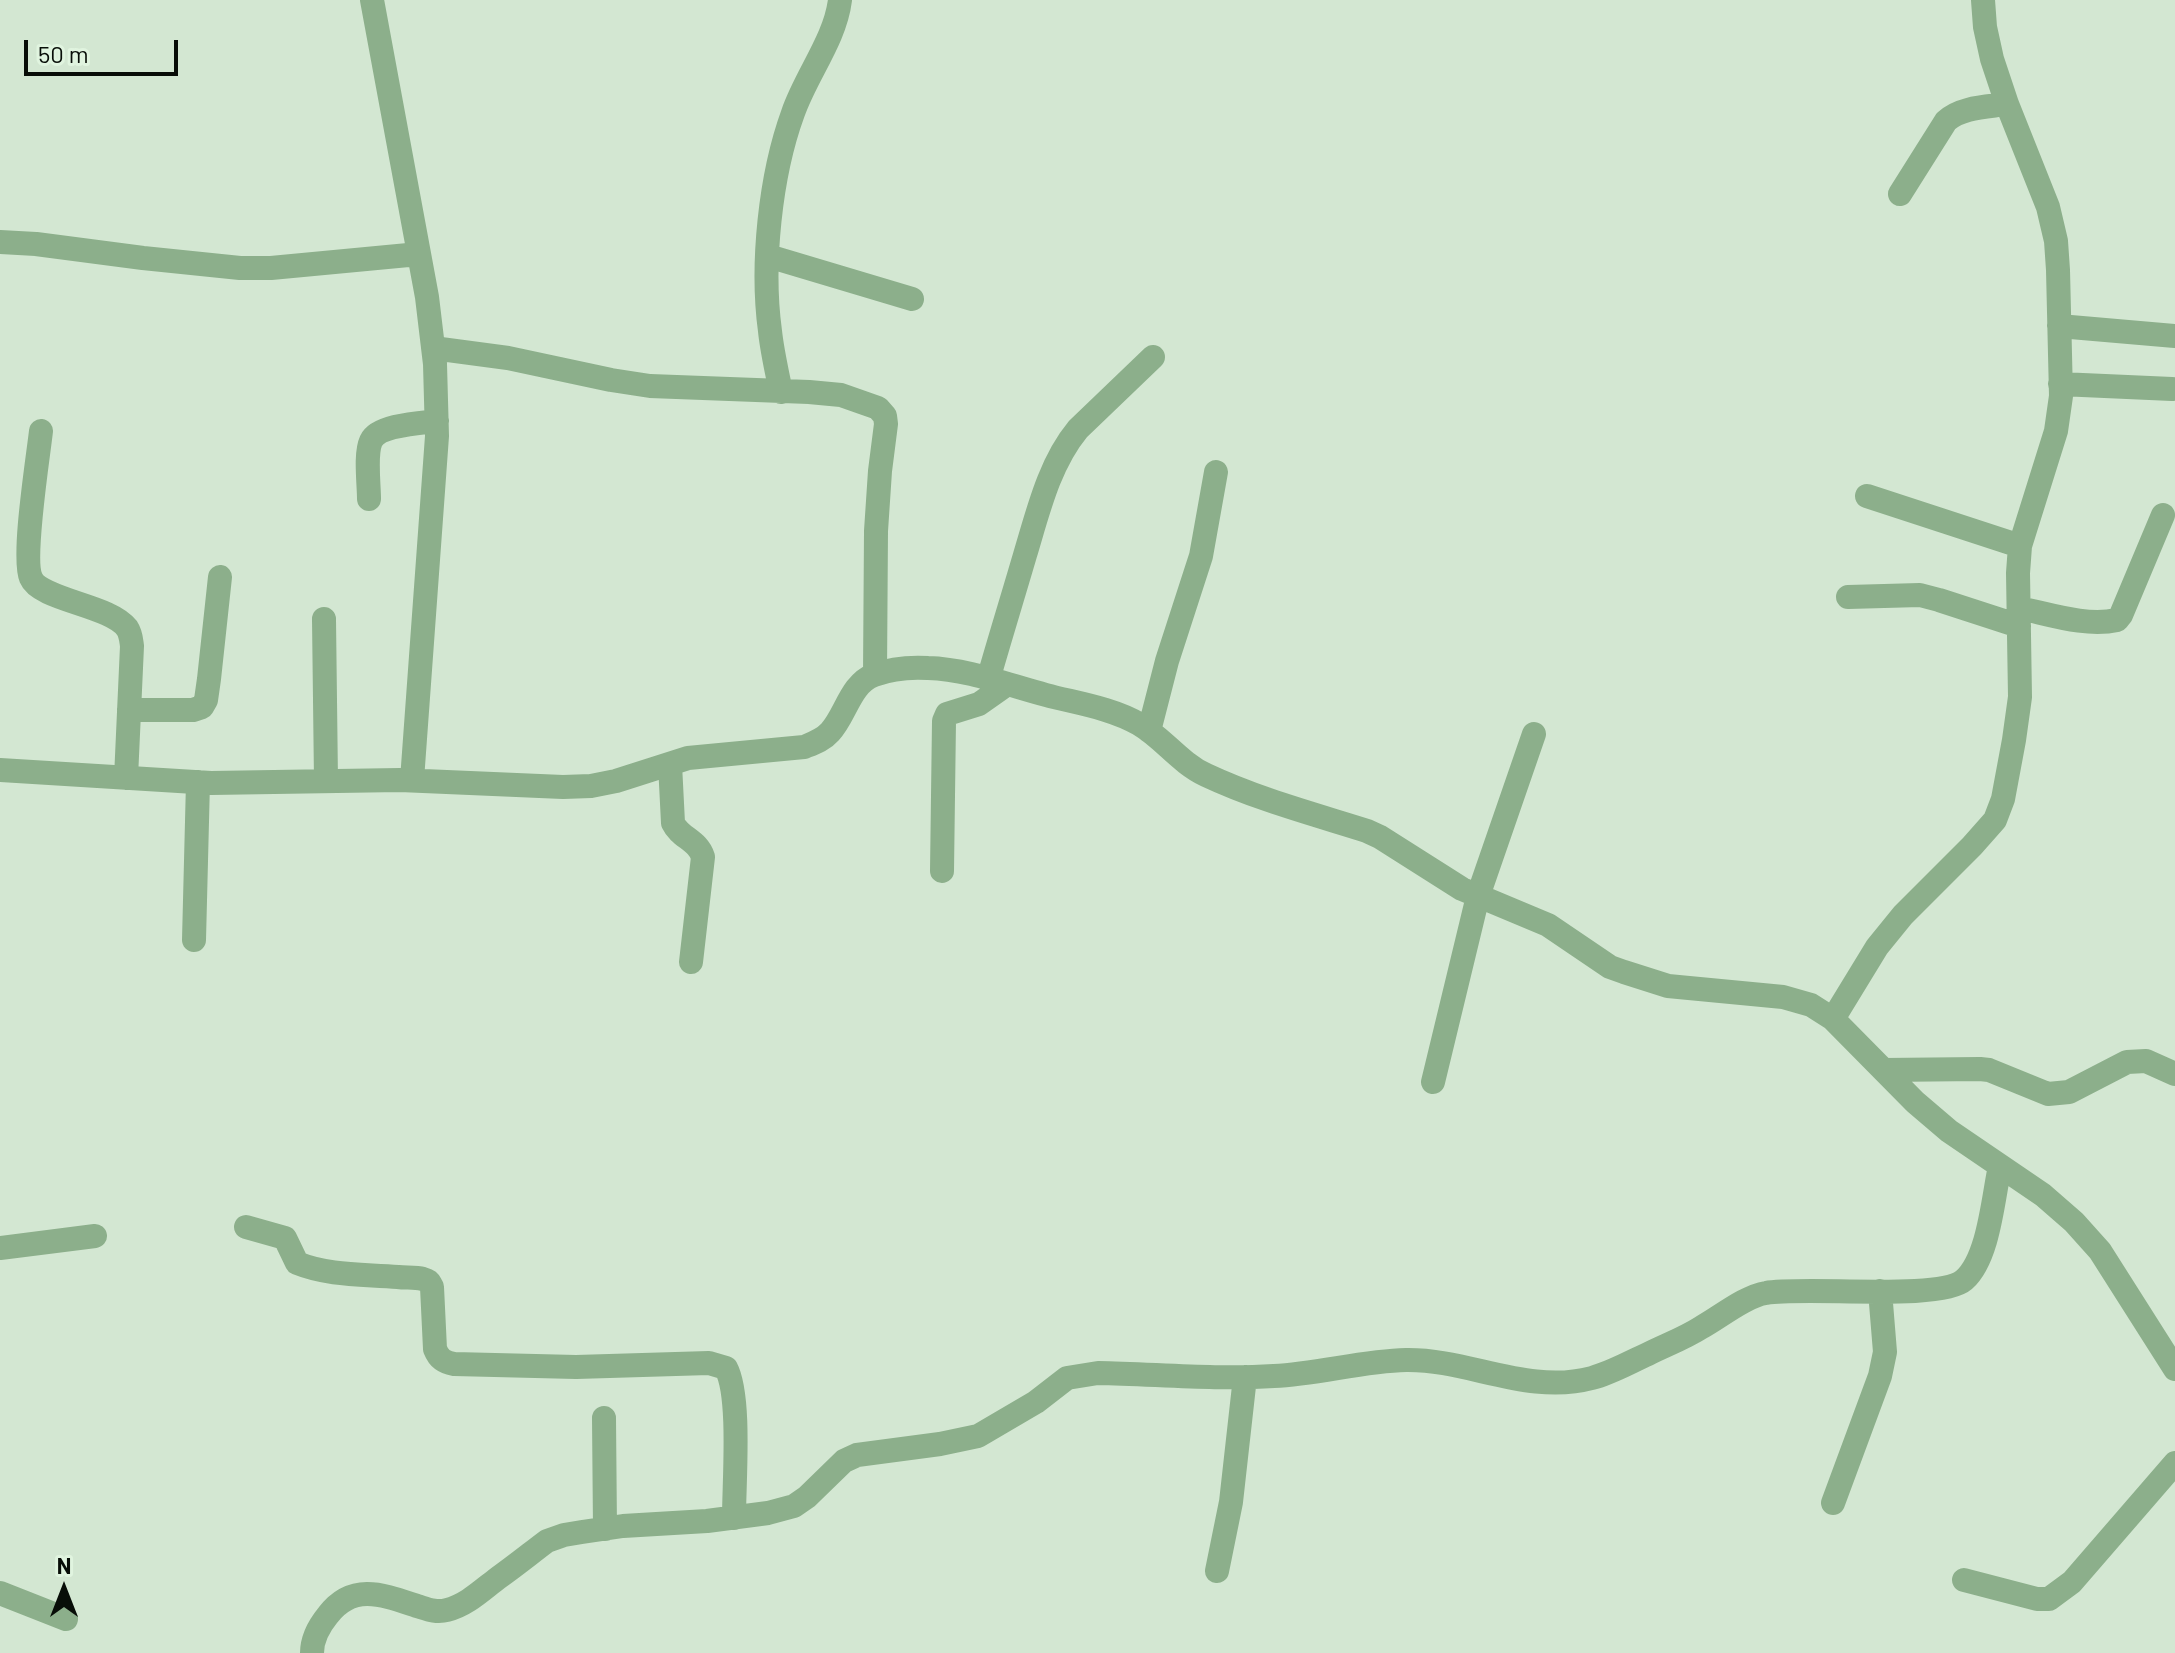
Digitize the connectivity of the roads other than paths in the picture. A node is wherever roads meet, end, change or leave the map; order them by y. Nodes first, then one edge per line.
1 (372, 0) edge
2 (840, 0) edge
3 (1983, 0) edge
4 (2007, 104) junction
5 (1900, 194) dead end
6 (0, 242) edge
7 (419, 254) junction
8 (768, 256) junction
9 (912, 299) dead end
10 (2059, 326) junction
11 (2175, 336) edge
12 (433, 348) junction
13 (1153, 357) dead end
14 (2060, 384) junction
15 (2172, 389) dead end
16 (781, 392) junction
17 (437, 421) junction
18 (41, 431) dead end
19 (1216, 472) dead end
20 (1867, 496) dead end
21 (369, 499) dead end
22 (2163, 515) dead end
23 (2020, 546) junction
24 (220, 577) dead end
25 (1848, 597) dead end
26 (2019, 617) junction
27 (324, 619) dead end
28 (875, 674) junction
29 (997, 682) junction
30 (129, 710) junction
31 (1149, 731) junction
32 (1534, 734) dead end
33 (670, 764) junction
34 (0, 770) edge
35 (126, 778) junction
36 (412, 780) junction
37 (326, 781) junction
38 (198, 782) junction
39 (942, 871) dead end
40 (1478, 896) junction
41 (194, 940) dead end
42 (691, 962) dead end
43 (1833, 1019) junction
44 (1884, 1070) junction
45 (2175, 1074) edge
46 (1433, 1082) dead end
47 (2000, 1166) junction
48 (246, 1227) dead end
49 (95, 1236) dead end
50 (0, 1248) edge
51 (1880, 1291) junction
52 (2175, 1369) edge
53 (1245, 1377) junction
54 (604, 1418) dead end
55 (2175, 1463) edge
56 (1833, 1503) dead end
57 (734, 1518) junction
58 (605, 1529) junction
59 (1217, 1571) dead end
60 (1964, 1580) dead end
61 (0, 1593) edge
62 (66, 1619) dead end
63 (312, 1653) edge

1 - 7 street
2 - 8 street
3 - 4 street
4 - 5 street
4 - 10 street
6 - 7 street
7 - 12 street
8 - 9 street
8 - 16 street
10 - 11 street
10 - 14 street
12 - 16 street
12 - 17 street
13 - 29 street
14 - 15 street
14 - 23 street
16 - 28 street
17 - 21 street
17 - 36 street
18 - 30 street
19 - 31 street
20 - 23 street
22 - 26 street
23 - 26 street
24 - 30 street
25 - 26 street
26 - 43 street
27 - 37 street
28 - 29 street
28 - 33 street
29 - 31 street
29 - 39 street
30 - 35 street
31 - 40 street
32 - 40 street
33 - 36 street
33 - 42 street
34 - 35 street
35 - 38 street
36 - 37 street
37 - 38 street
38 - 41 street
40 - 43 street
40 - 46 street
43 - 44 street
44 - 45 street
44 - 47 street
47 - 51 street
47 - 52 street
48 - 57 street
49 - 50 street
51 - 53 street
51 - 56 street
53 - 57 street
53 - 59 street
54 - 58 street
55 - 60 street
57 - 58 street
58 - 63 street
61 - 62 street

